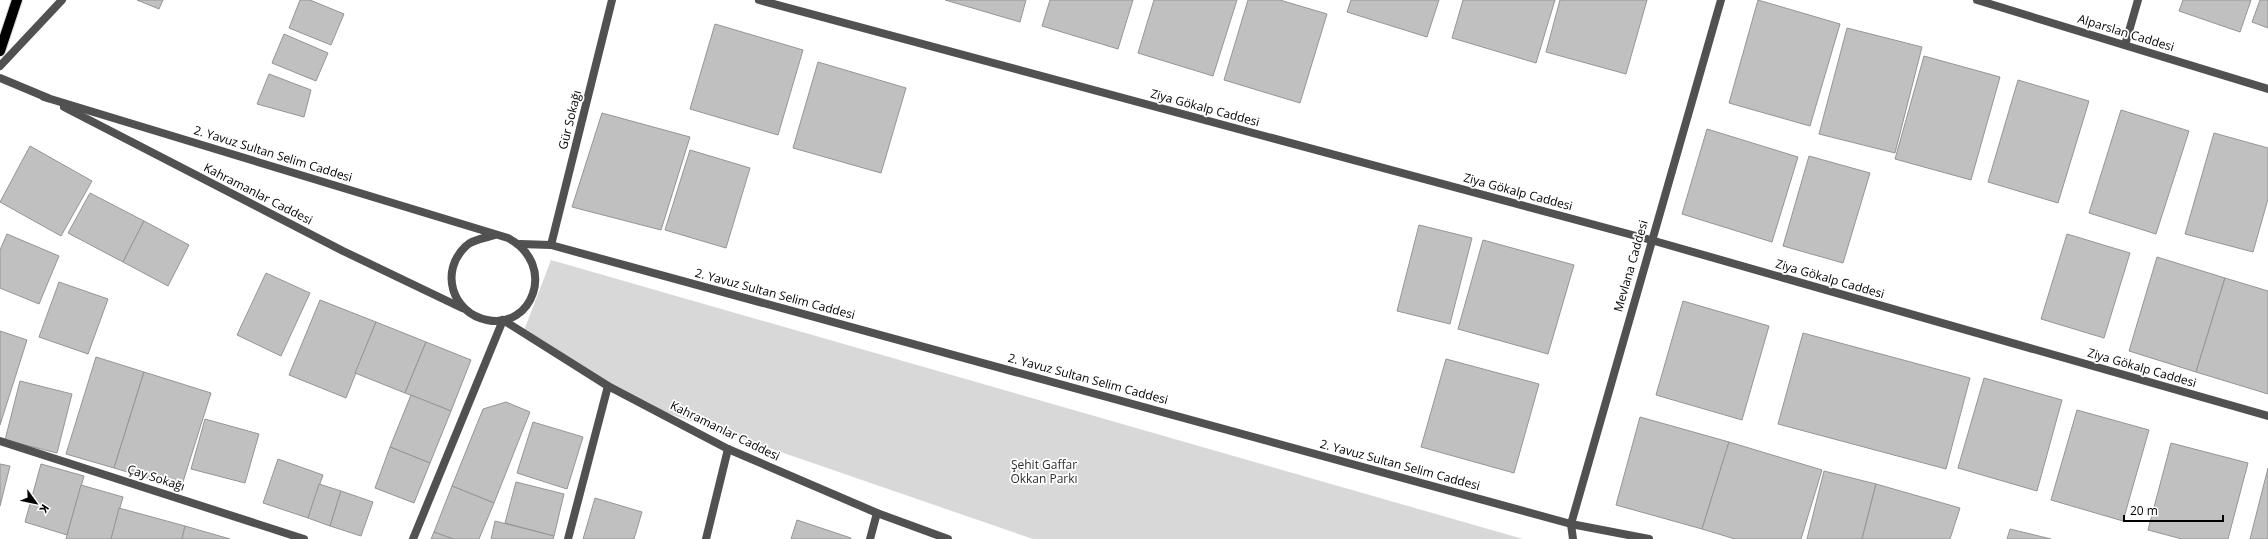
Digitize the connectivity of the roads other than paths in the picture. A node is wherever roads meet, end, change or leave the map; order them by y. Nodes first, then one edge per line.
1 (18, 0) edge
2 (62, 0) edge
3 (612, 0) edge
4 (759, 0) edge
5 (1721, 0) edge
6 (1977, 0) edge
7 (2138, 0) edge
8 (2125, 45) junction
9 (0, 51) edge
10 (0, 66) edge
11 (0, 78) edge
12 (2268, 88) edge
13 (44, 96) junction
14 (494, 235) junction
15 (1651, 240) junction
16 (520, 244) junction
17 (551, 245) junction
18 (463, 308) junction
19 (503, 320) junction
20 (608, 386) junction
21 (2268, 416) edge
22 (0, 441) edge
23 (728, 449) junction
24 (877, 512) junction
25 (1571, 524) junction
26 (304, 539) edge
27 (413, 539) edge
28 (568, 539) edge
29 (706, 539) edge
30 (870, 539) edge
31 (948, 539) edge
32 (1573, 539) edge
33 (1649, 539) edge

1 - 9 main road
2 - 10 street
3 - 17 street, Gür Sokağı
4 - 15 street, Ziya Gökalp Caddesi
5 - 15 street, Mevlana Caddesi
6 - 8 street, Alparslan Caddesi
7 - 8 street
8 - 12 street, Alparslan Caddesi
11 - 13 street
13 - 14 street, 2. Yavuz Sultan Selim Caddesi
13 - 18 street, Kahramanlar Caddesi
14 - 16 street
14 - 18 street
15 - 21 street, Ziya Gökalp Caddesi
15 - 25 street, Mevlana Caddesi
16 - 17 street, 2. Yavuz Sultan Selim Caddesi
16 - 19 street
17 - 25 street, 2. Yavuz Sultan Selim Caddesi
18 - 19 street
19 - 20 street, Kahramanlar Caddesi
19 - 27 street
20 - 23 street, Kahramanlar Caddesi
20 - 28 street
22 - 26 street, Çay Sokağı
23 - 24 street, Kahramanlar Caddesi
23 - 29 street
24 - 30 street
24 - 31 street, Kahramanlar Caddesi
25 - 32 street, Mevlana Caddesi
25 - 33 street, 2. Yavuz Sultan Selim Caddesi

